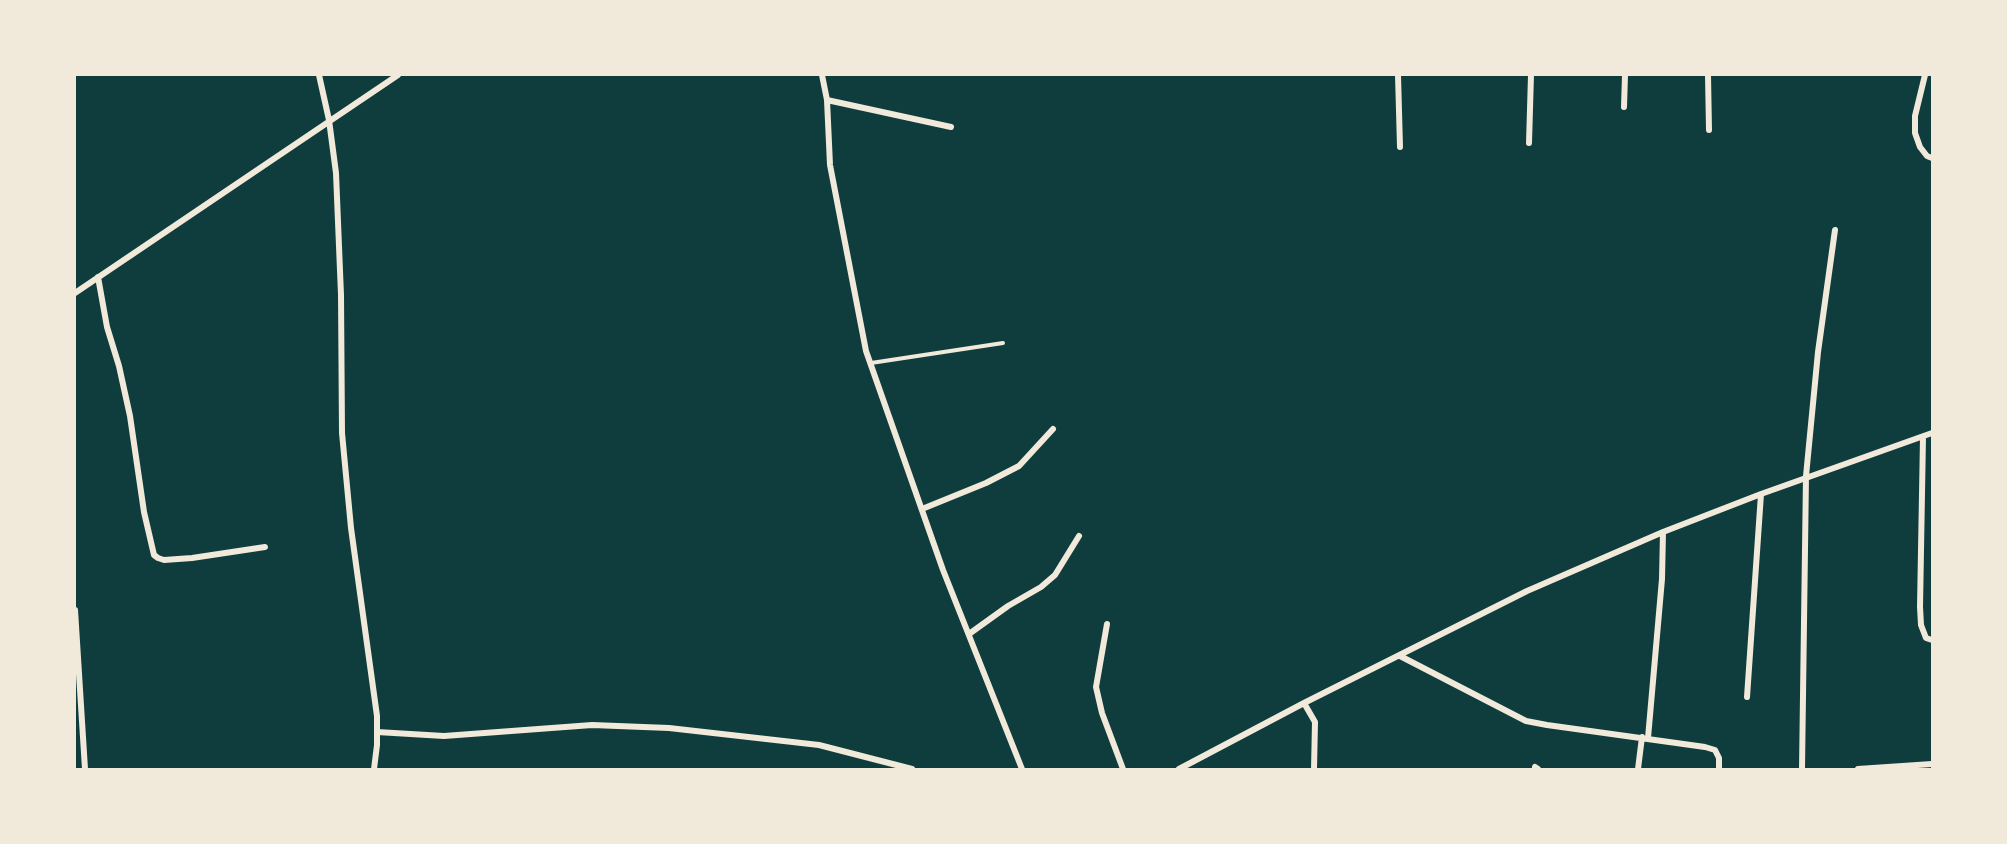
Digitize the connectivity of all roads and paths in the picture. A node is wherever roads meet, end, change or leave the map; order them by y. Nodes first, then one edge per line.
1 (319, 75) edge
2 (398, 75) edge
3 (822, 75) edge
4 (1398, 75) edge
5 (1531, 75) edge
6 (1625, 75) edge
7 (1708, 75) edge
8 (1925, 75) edge
9 (827, 100) junction
10 (1624, 106) dead end
11 (329, 120) junction
12 (951, 127) dead end
13 (1709, 130) dead end
14 (1529, 142) dead end
15 (1400, 147) dead end
16 (1932, 158) edge
17 (1835, 230) dead end
18 (98, 277) junction
19 (75, 293) edge
20 (1003, 343) dead end
21 (871, 363) junction
22 (1053, 429) dead end
23 (1932, 433) edge
24 (1923, 437) junction
25 (1806, 476) junction
26 (1761, 494) junction
27 (922, 509) junction
28 (1663, 532) junction
29 (1079, 536) dead end
30 (265, 547) dead end
31 (75, 609) edge
32 (1107, 624) dead end
33 (969, 634) junction
34 (1932, 640) edge
35 (1400, 656) junction
36 (1747, 697) dead end
37 (1304, 703) junction
38 (377, 732) junction
39 (1645, 738) junction
40 (1932, 764) edge
41 (1912, 767) edge
42 (85, 769) edge
43 (375, 769) edge
44 (912, 769) edge
45 (1022, 769) edge
46 (1123, 769) edge
47 (1179, 769) edge
48 (1314, 769) edge
49 (1638, 769) edge
50 (1719, 769) edge
51 (1802, 769) edge
52 (1858, 769) edge

1 - 11 street
2 - 11 street
3 - 9 street
4 - 15 street
5 - 14 street
6 - 10 street
7 - 13 street
8 - 16 street
9 - 12 street
9 - 21 street
11 - 18 street
11 - 38 street
17 - 25 street
18 - 19 street
18 - 30 street
20 - 21 lane
21 - 27 street
22 - 27 street
23 - 24 street
24 - 25 street
24 - 34 street
25 - 26 street
25 - 51 street
26 - 28 street
26 - 36 street
27 - 33 street
28 - 35 street
28 - 39 street
29 - 33 street
31 - 42 street
32 - 46 street
33 - 45 street
35 - 37 street
35 - 39 street
37 - 47 street
37 - 48 street
38 - 43 street
38 - 44 street
39 - 49 street
39 - 50 street
40 - 41 street
41 - 52 street

